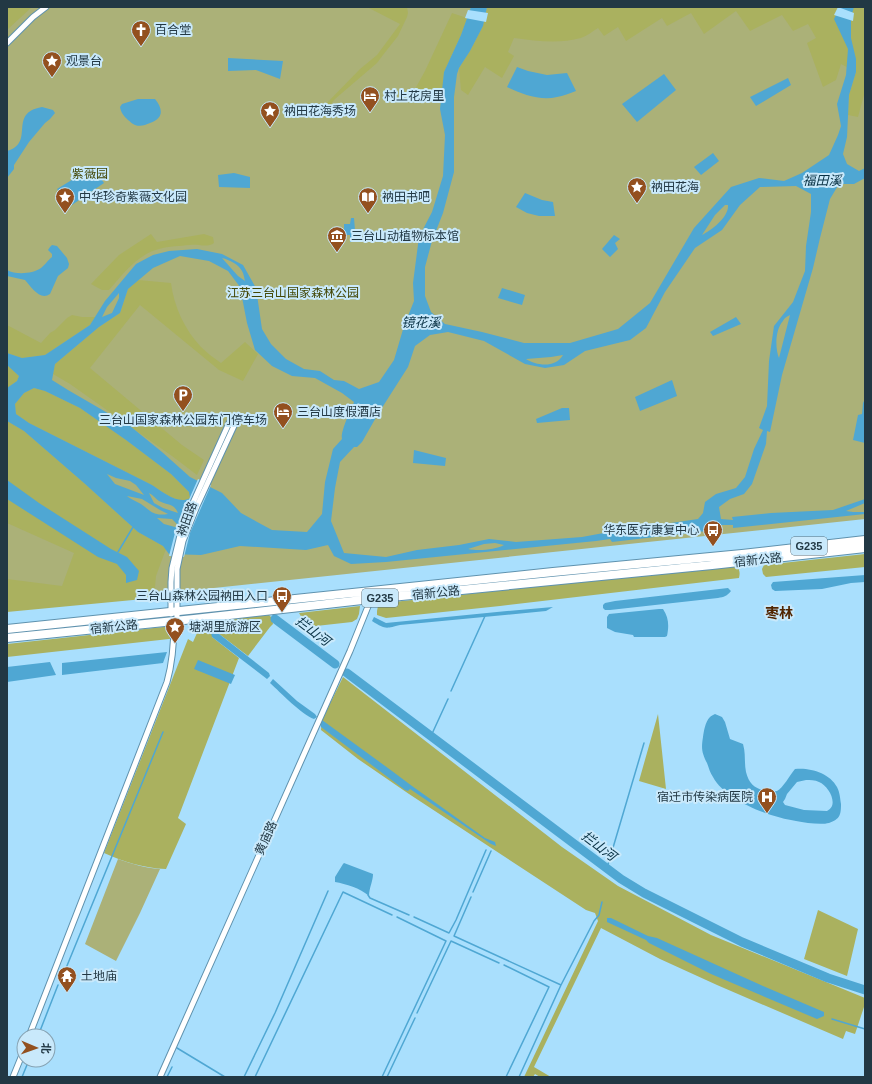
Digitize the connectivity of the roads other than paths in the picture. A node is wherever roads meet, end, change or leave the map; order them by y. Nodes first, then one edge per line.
1 (46, 7) edge
2 (7, 43) edge
3 (231, 424) dead end
4 (865, 540) edge
5 (865, 548) edge
6 (371, 599) junction
7 (174, 612) junction
8 (174, 621) junction
9 (7, 630) edge
10 (7, 638) edge
11 (32, 1028) edge
12 (160, 1077) edge

1 - 2 street
3 - 7 street, 衲田路
4 - 7 highway, 宿新公路 / G235
5 - 6 highway, 宿新公路 / G235
6 - 8 highway, 宿新公路 / G235
6 - 12 street, 黄庙路
7 - 8 street, 衲田路
7 - 9 highway, 宿新公路
8 - 10 highway, 宿新公路 / G235
8 - 11 street, 衲田路

